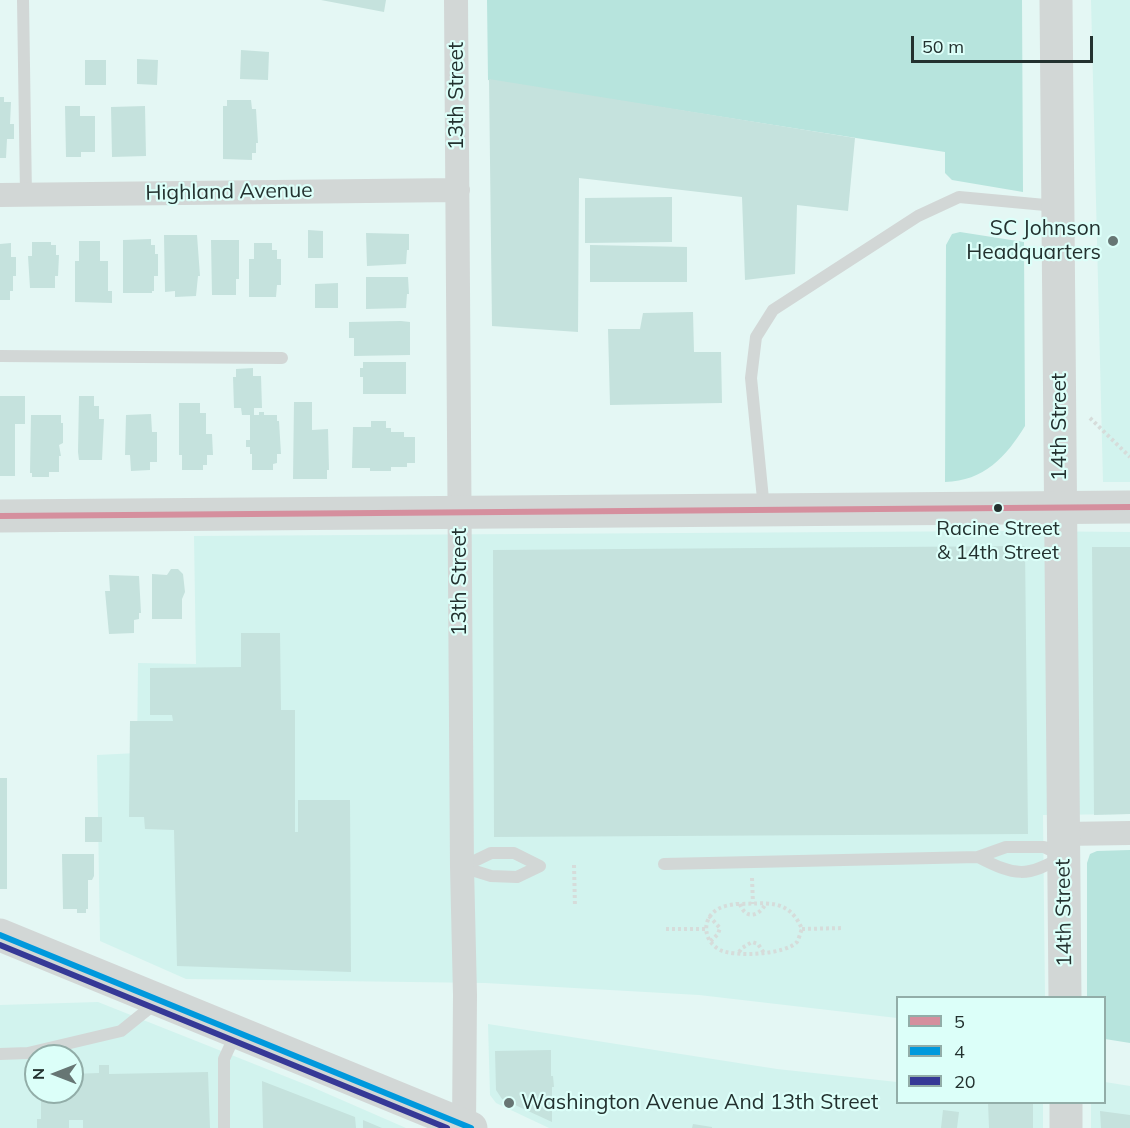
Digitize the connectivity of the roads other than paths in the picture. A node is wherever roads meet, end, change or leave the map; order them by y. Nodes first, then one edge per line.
1 (23, 0) edge
2 (456, 0) edge
3 (1056, 0) edge
4 (458, 190) junction
5 (0, 195) edge
6 (26, 195) junction
7 (1059, 206) junction
8 (0, 356) edge
9 (282, 358) dead end
10 (1130, 507) edge
11 (1061, 508) junction
12 (764, 510) junction
13 (460, 512) junction
14 (0, 516) edge
15 (1130, 833) edge
16 (1063, 845) junction
17 (978, 857) junction
18 (664, 864) dead end
19 (462, 867) junction
20 (0, 934) edge
21 (1065, 996) edge
22 (159, 1000) junction
23 (237, 1032) junction
24 (0, 1054) edge
25 (1066, 1104) edge
26 (466, 1127) edge
27 (224, 1128) edge
28 (1066, 1128) edge

1 - 6 lane
2 - 4 street, 13th Street
3 - 7 main road, 14th Street
4 - 6 street, Highland Avenue
4 - 13 street, 13th Street
5 - 6 street, Highland Avenue
7 - 11 main road, 14th Street
7 - 12 lane
8 - 9 lane
10 - 11 main road
11 - 12 main road
11 - 16 main road, 14th Street
12 - 13 main road
13 - 14 main road
13 - 19 street, 13th Street
15 - 16 street
16 - 17 lane
16 - 17 lane
16 - 21 main road, 14th Street
17 - 18 lane
19 - 19 lane
19 - 26 street, 13th Street
20 - 22 main road
22 - 23 main road
22 - 24 lane
23 - 26 main road
23 - 27 lane
25 - 28 main road

